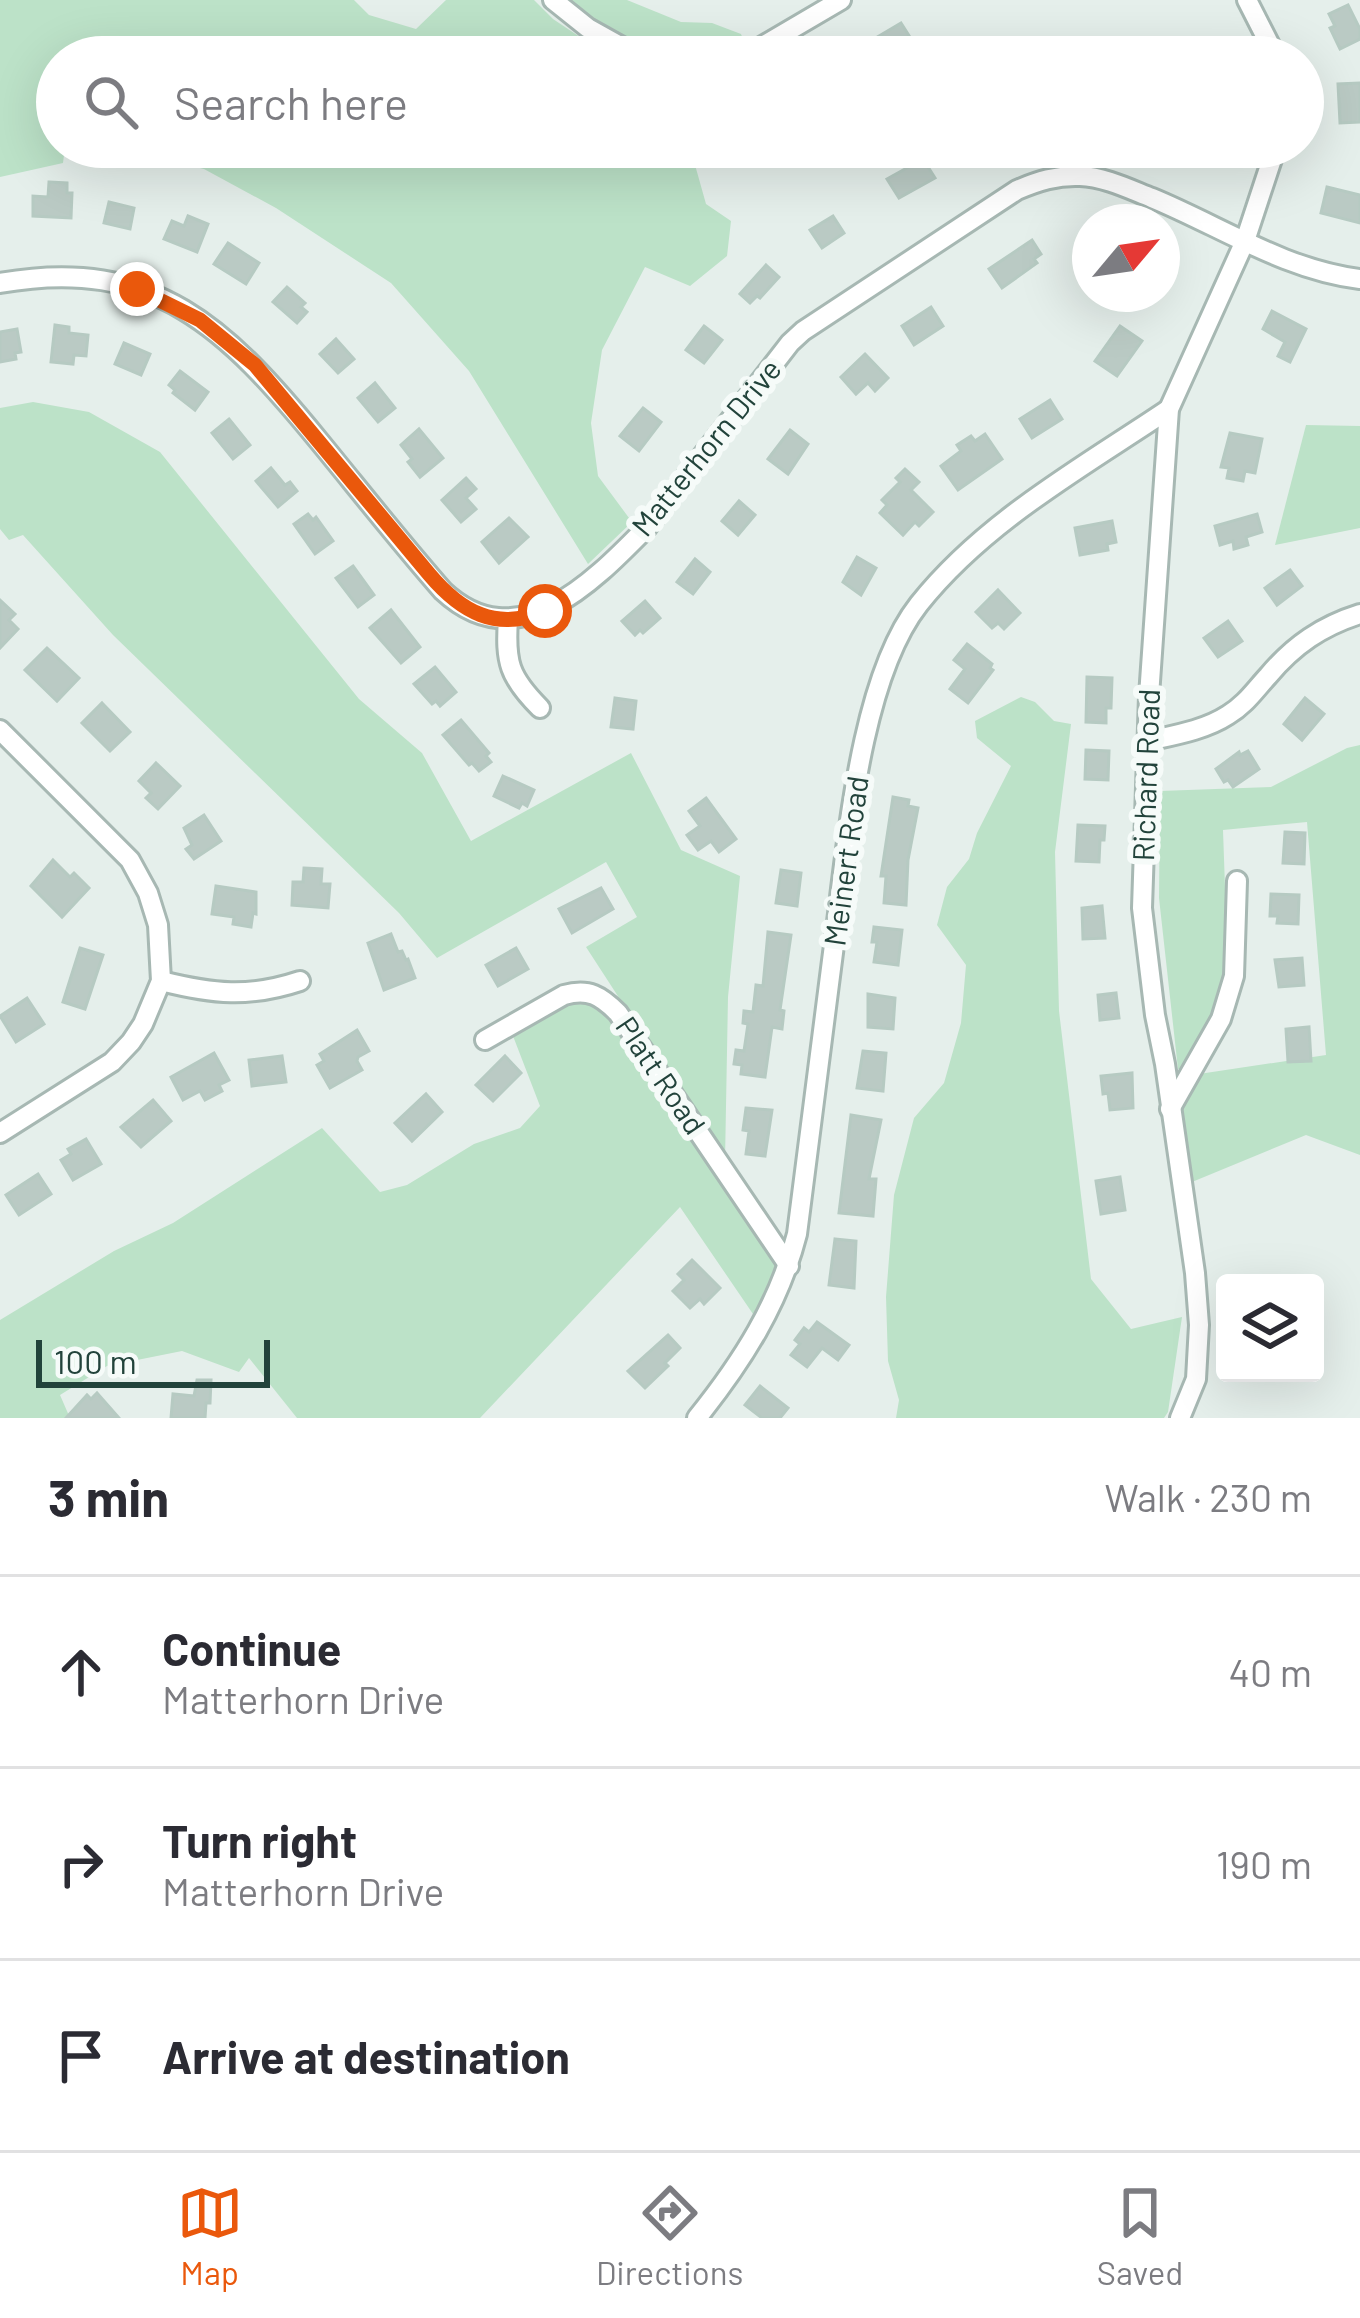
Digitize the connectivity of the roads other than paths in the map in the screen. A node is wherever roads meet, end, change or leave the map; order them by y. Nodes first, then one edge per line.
1 (553, 0) edge
2 (842, 0) edge
3 (1247, 0) edge
4 (602, 36) edge
5 (781, 36) edge
6 (1265, 36) edge
7 (1269, 168) edge
8 (1246, 242) junction
9 (1360, 279) edge
10 (0, 283) edge
11 (1169, 409) junction
12 (1360, 614) edge
13 (508, 619) junction
14 (540, 708) dead end
15 (0, 730) edge
16 (1148, 741) junction
17 (1237, 881) dead end
18 (300, 980) dead end
19 (161, 981) junction
20 (484, 1040) dead end
21 (1171, 1109) junction
22 (0, 1133) edge
23 (788, 1266) junction
24 (697, 1418) edge
25 (1180, 1418) edge

1 - 4 street
2 - 5 street
3 - 6 street
7 - 8 street, Richard Road
8 - 9 street, Matterhorn Drive
8 - 11 street, Richard Road
8 - 13 street, Matterhorn Drive
10 - 13 street
11 - 16 street, Richard Road
11 - 23 street, Meinert Road
12 - 16 street
13 - 14 street
15 - 19 street
16 - 21 street, Richard Road
17 - 21 street
18 - 19 street
19 - 22 street
20 - 23 street, Platt Road
21 - 25 street, Richard Road
23 - 24 street, Meinert Road

